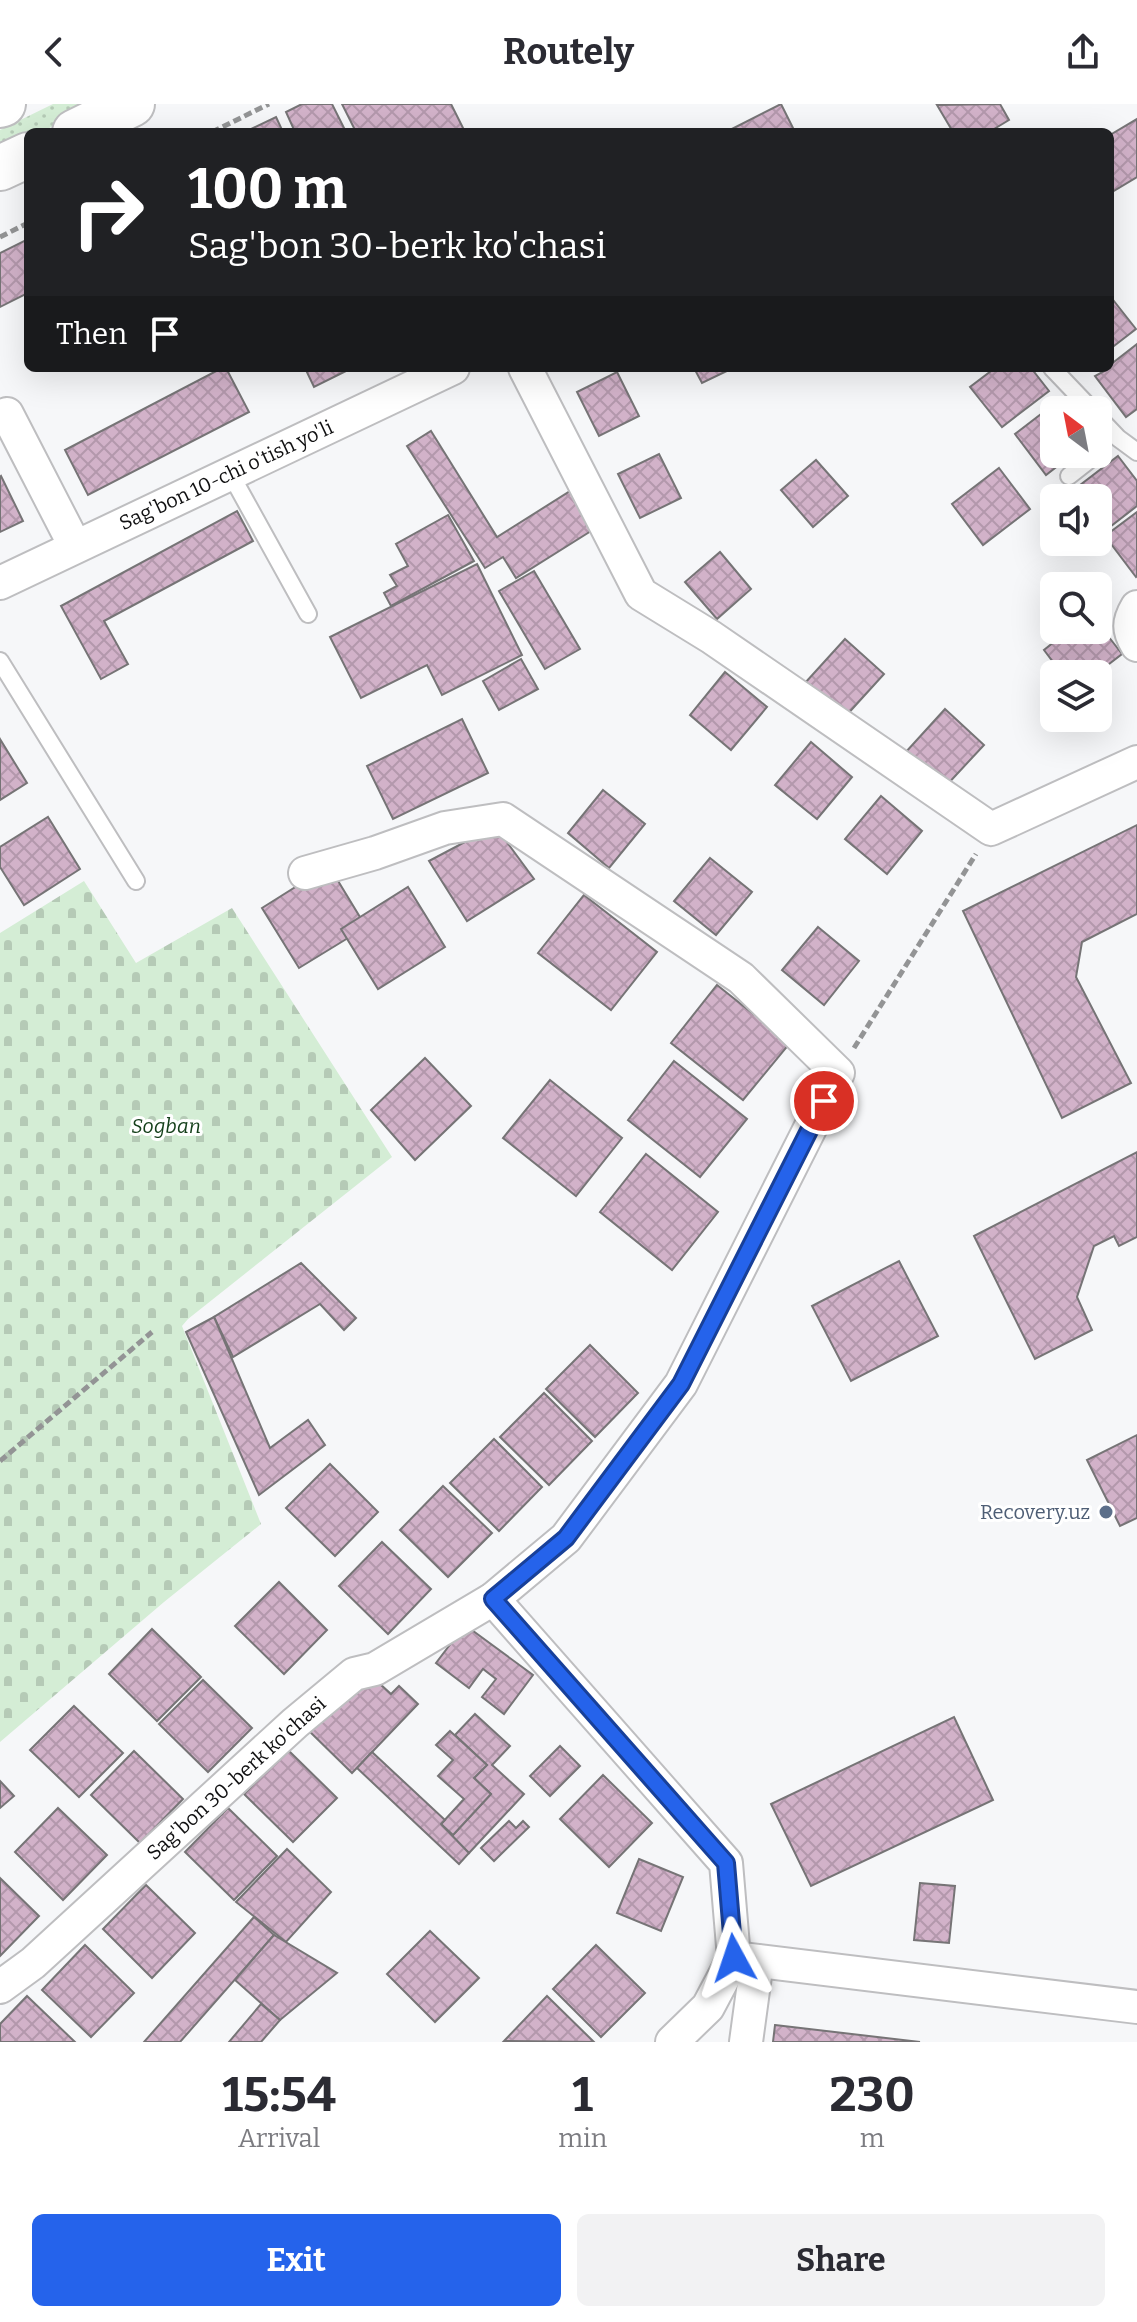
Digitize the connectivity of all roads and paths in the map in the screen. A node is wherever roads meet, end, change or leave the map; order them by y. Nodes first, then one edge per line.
1 (132, 104) edge
2 (269, 104) edge
3 (83, 128) edge
4 (220, 128) edge
5 (24, 157) edge
6 (0, 168) edge
7 (24, 225) edge
8 (0, 237) edge
9 (445, 372) edge
10 (527, 372) edge
11 (1056, 372) edge
12 (1079, 396) edge
13 (7, 414) dead end
14 (1112, 432) edge
15 (1118, 438) junction
16 (1112, 443) edge
17 (1137, 452) edge
18 (1080, 468) edge
19 (230, 473) junction
20 (1069, 476) dead end
21 (75, 546) junction
22 (0, 583) edge
23 (1137, 607) edge
24 (308, 614) dead end
25 (1137, 645) edge
26 (0, 661) edge
27 (1137, 762) edge
28 (991, 829) junction
29 (305, 873) dead end
30 (136, 881) dead end
31 (838, 1073) junction
32 (152, 1332) dead end
33 (0, 1461) edge
34 (493, 1599) junction
35 (746, 1959) junction
36 (0, 1987) edge
37 (1137, 2007) edge
38 (672, 2042) edge
39 (746, 2042) edge

1 - 3 highway
2 - 4 path
5 - 6 highway
7 - 8 path
9 - 19 street, Sag'bon 10-chi o'tish yo'li
10 - 28 street
11 - 12 lane
13 - 21 street
14 - 15 lane
15 - 16 lane
15 - 17 lane
18 - 20 lane
19 - 21 street, Sag'bon 10-chi o'tish yo'li
19 - 24 lane
21 - 22 street, Sag'bon 10-chi o'tish yo'li
23 - 25 street
26 - 30 lane
27 - 28 street
28 - 31 path
29 - 31 street
31 - 34 street, Sag'bon 30-berk ko'chasi
32 - 33 path
34 - 35 street
34 - 36 street, Sag'bon 30-berk ko'chasi
35 - 37 street
35 - 38 street
35 - 39 street

